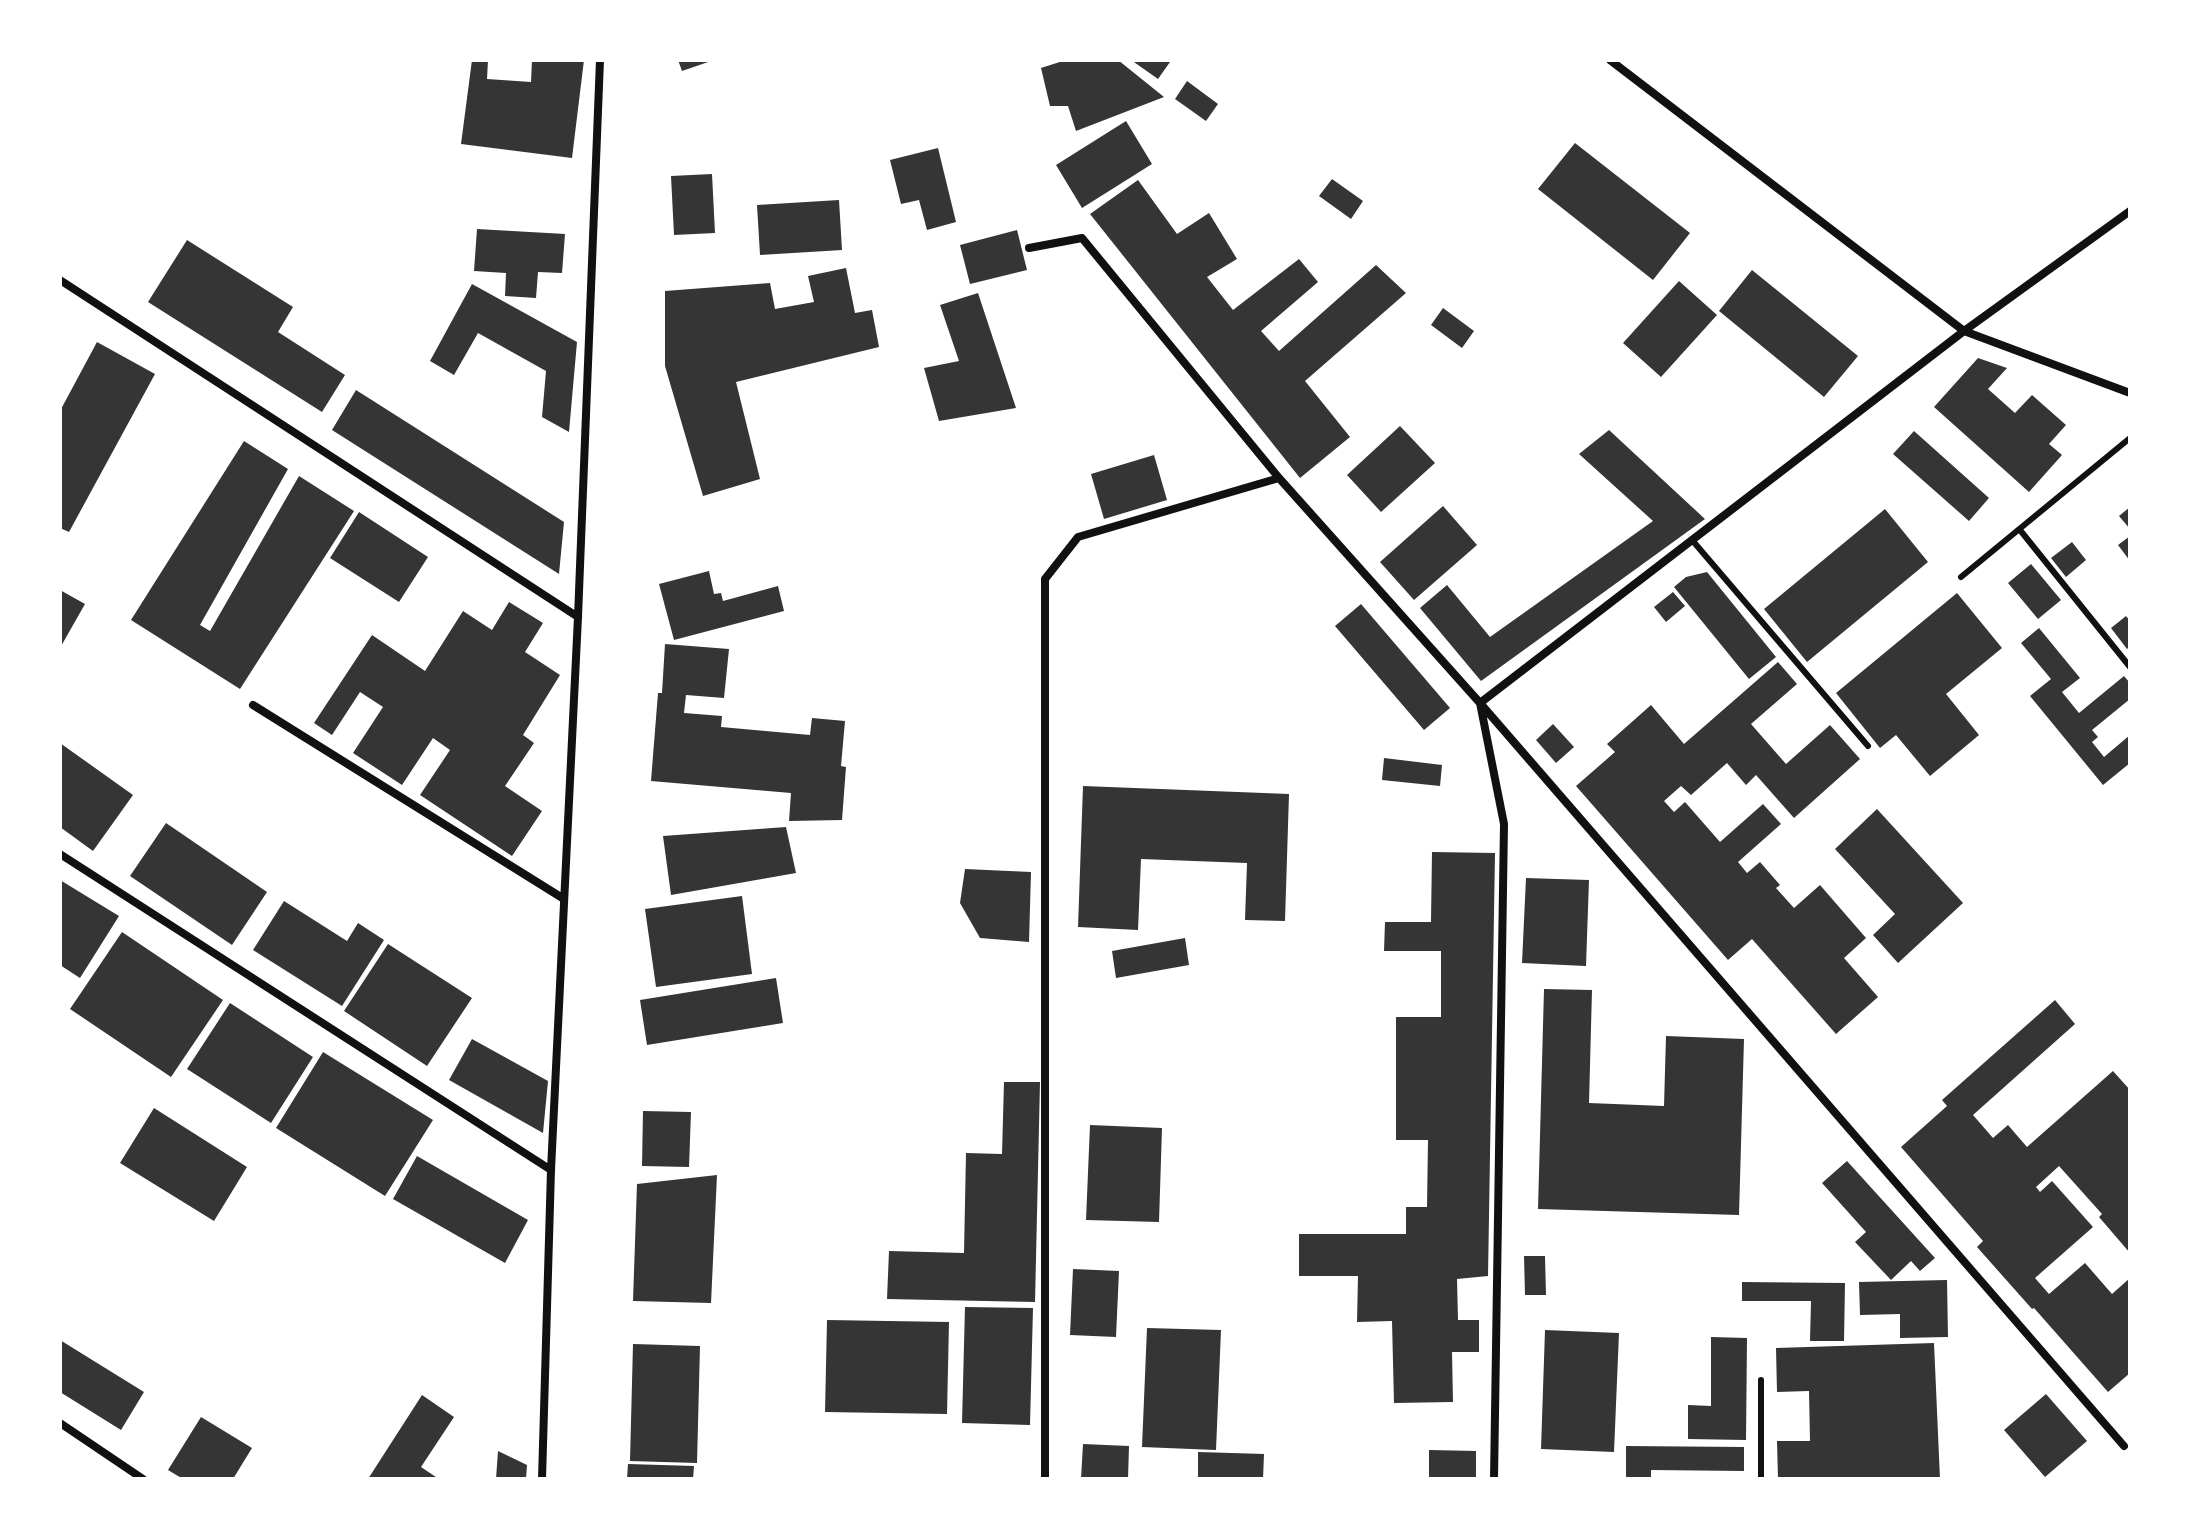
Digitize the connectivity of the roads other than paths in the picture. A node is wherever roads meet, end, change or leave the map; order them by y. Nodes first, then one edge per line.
1 (600, 60) edge
2 (1610, 60) edge
3 (2130, 211) edge
4 (1029, 248) dead end
5 (60, 280) edge
6 (1964, 331) junction
7 (2130, 393) edge
8 (2130, 438) edge
9 (1279, 478) junction
10 (2020, 530) junction
11 (1692, 540) junction
12 (1961, 577) dead end
13 (578, 617) junction
14 (2130, 667) edge
15 (1480, 703) junction
16 (253, 705) dead end
17 (1868, 746) dead end
18 (60, 854) edge
19 (564, 899) junction
20 (551, 1170) junction
21 (1761, 1380) dead end
22 (60, 1423) edge
23 (2124, 1446) dead end
24 (143, 1479) edge
25 (542, 1479) edge
26 (1045, 1479) edge
27 (1494, 1479) edge
28 (1761, 1479) edge

1 - 13 street
2 - 6 street
3 - 6 street
4 - 9 street
5 - 13 street
6 - 7 street
6 - 11 street
8 - 10 lane
9 - 15 street
9 - 26 street
10 - 12 lane
10 - 14 lane
11 - 15 street
11 - 17 lane
13 - 19 street
15 - 23 street
15 - 27 street
16 - 19 street
18 - 20 street
19 - 20 street
20 - 25 street
21 - 28 lane
22 - 24 street

